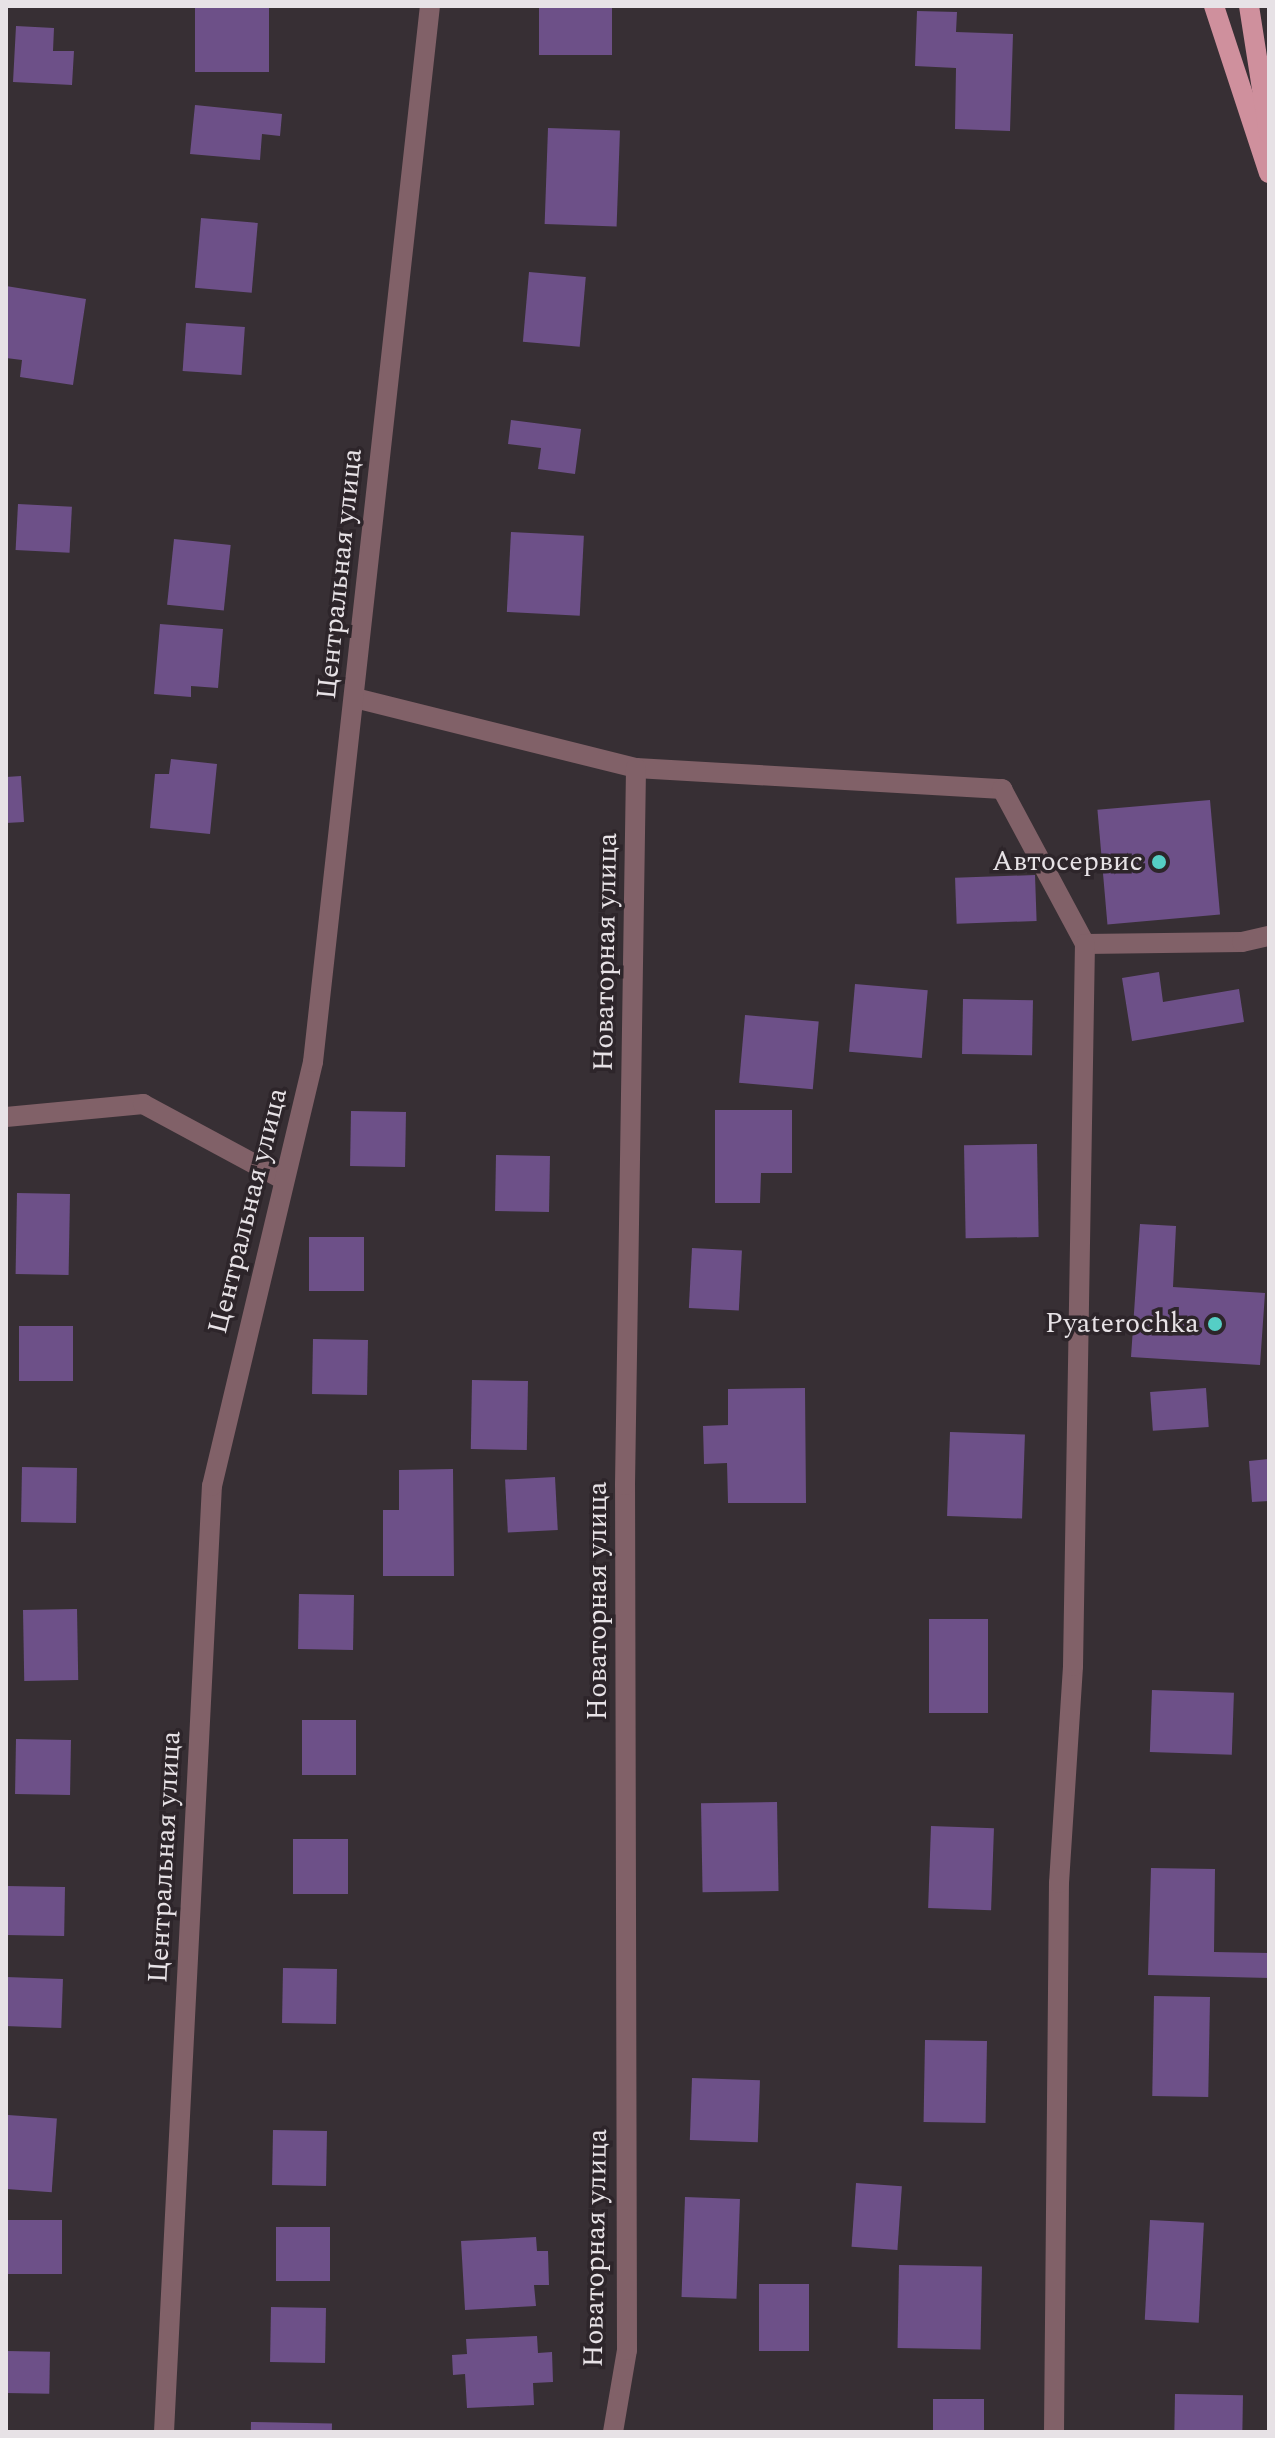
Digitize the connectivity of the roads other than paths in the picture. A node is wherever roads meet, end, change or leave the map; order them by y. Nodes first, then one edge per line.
1 (430, 6) edge
2 (1214, 6) edge
3 (1249, 6) edge
4 (1269, 133) edge
5 (1269, 173) edge
6 (355, 698) junction
7 (636, 768) junction
8 (1269, 936) edge
9 (1085, 944) junction
10 (6, 1117) edge
11 (284, 1180) junction
12 (164, 2432) edge
13 (613, 2432) edge
14 (1054, 2432) edge

1 - 6 street, Центральная улица
2 - 5 main road
3 - 4 main road
6 - 7 street
6 - 11 street, Центральная улица
7 - 9 street
7 - 13 street, Новаторная улица
8 - 9 street
9 - 14 street
10 - 11 street
11 - 12 street, Центральная улица

